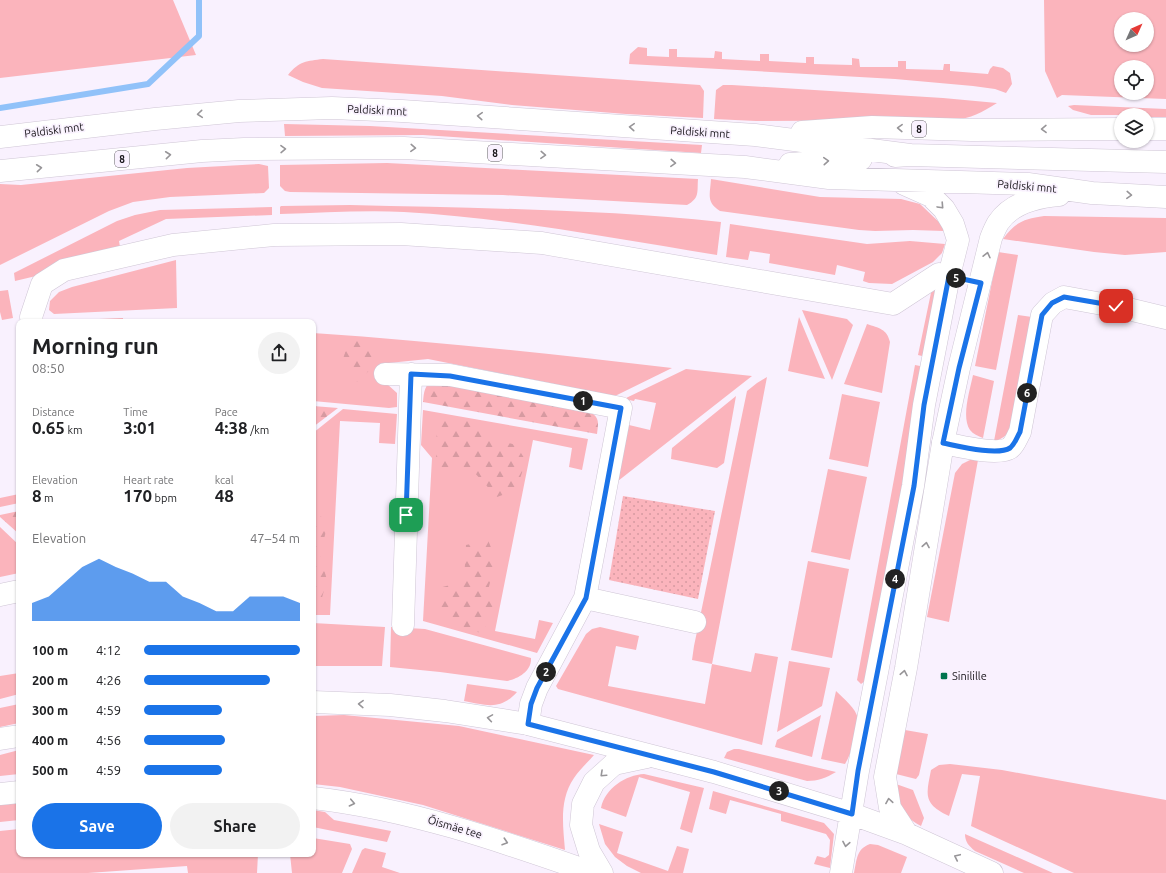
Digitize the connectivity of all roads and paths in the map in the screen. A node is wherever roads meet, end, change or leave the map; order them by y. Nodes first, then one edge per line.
1 (1114, 129) edge
2 (1154, 129) edge
3 (1166, 129) edge
4 (755, 135) junction
5 (0, 137) edge
6 (910, 155) junction
7 (1166, 162) edge
8 (745, 167) junction
9 (0, 171) edge
10 (896, 180) junction
11 (1092, 193) junction
12 (1166, 197) edge
13 (949, 276) junction
14 (981, 283) junction
15 (1166, 318) edge
16 (31, 319) edge
17 (385, 374) dead end
18 (411, 374) junction
19 (943, 443) junction
20 (16, 592) edge
21 (0, 595) edge
22 (586, 598) junction
23 (696, 622) dead end
24 (403, 626) dead end
25 (316, 702) edge
26 (528, 724) junction
27 (16, 736) edge
28 (0, 739) edge
29 (652, 756) junction
30 (16, 792) edge
31 (0, 794) edge
32 (316, 798) edge
33 (852, 814) junction
34 (907, 834) junction
35 (593, 873) edge
36 (602, 873) edge
37 (841, 873) edge
38 (992, 873) edge

1 -> 4 main road, Paldiski mnt / 8
2 - 3 main road
4 -> 5 main road, Paldiski mnt / 8
4 - 6 main road, Paldiski mnt / 8
6 - 7 main road, Paldiski mnt / 8
8 -> 6 main road, Paldiski mnt / 8
9 -> 8 main road, Paldiski mnt / 8
8 - 10 main road, Paldiski mnt / 8
10 - 11 main road, Paldiski mnt / 8
10 -> 13 main road
11 -> 12 main road, Paldiski mnt / 8
14 -> 11 main road
13 - 14 main road
13 - 16 main road
13 - 33 main road
14 - 19 main road
15 - 19 main road
17 - 18 main road
18 - 22 main road
18 - 24 main road
34 -> 19 main road
20 - 21 main road
22 - 23 main road
22 - 26 main road
26 -> 25 main road
26 - 29 main road
27 - 28 main road
29 - 33 main road
29 -> 36 main road
30 - 31 main road
32 -> 35 main road, Õismäe tee
33 - 34 main road
33 -> 37 main road
38 -> 34 main road

